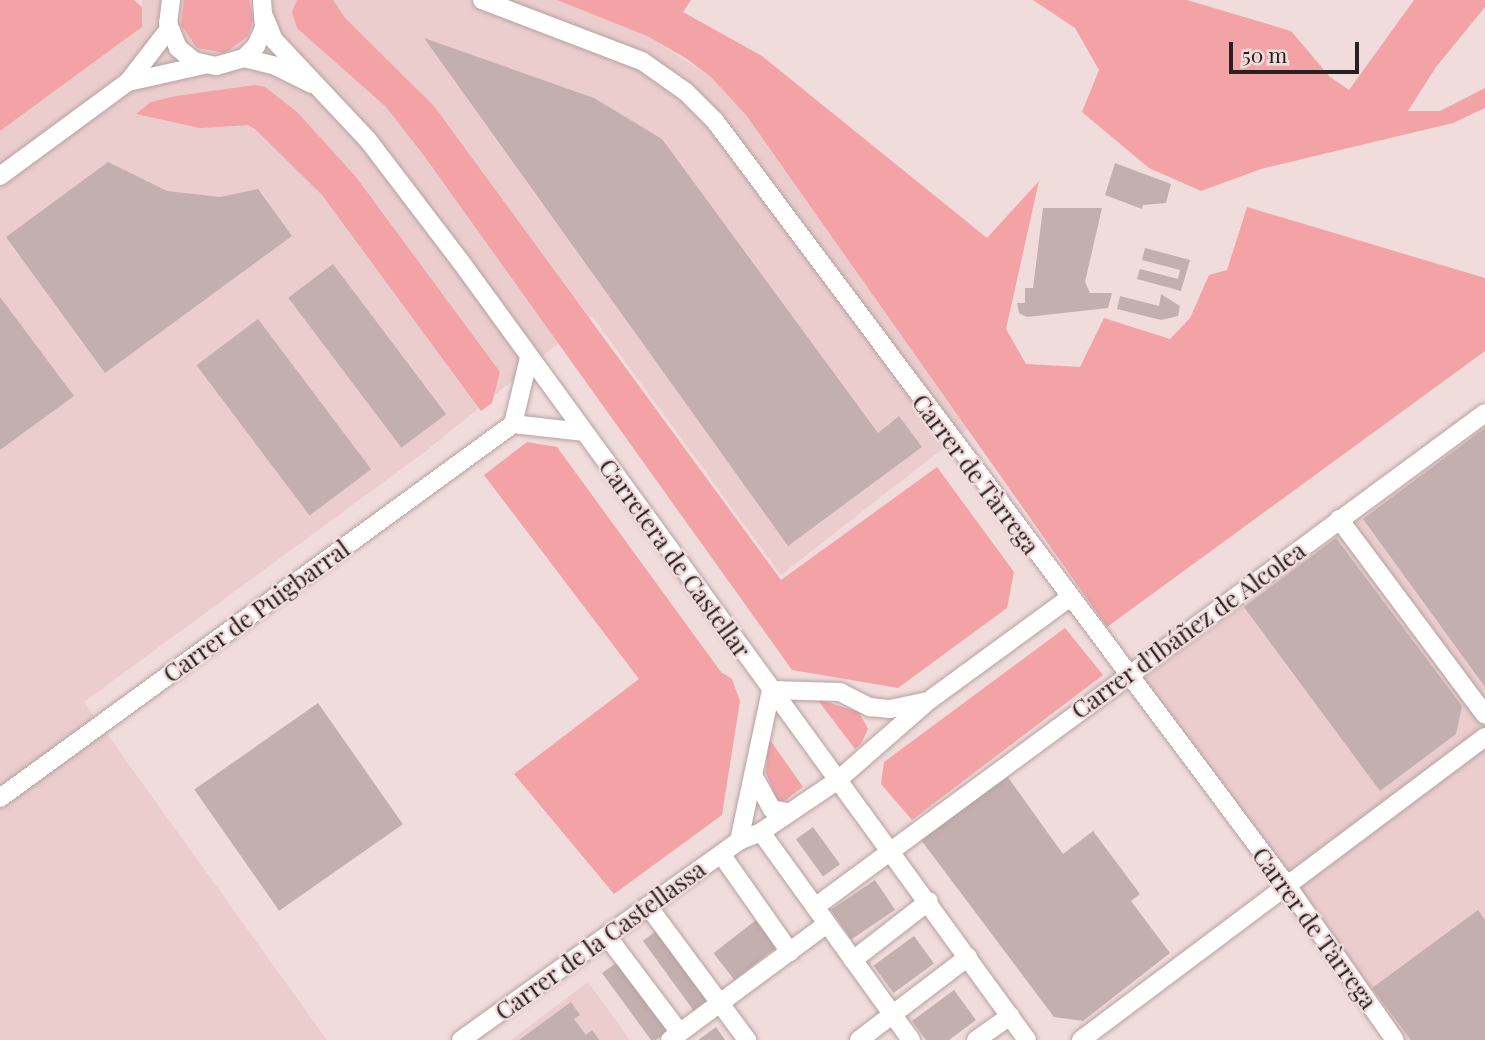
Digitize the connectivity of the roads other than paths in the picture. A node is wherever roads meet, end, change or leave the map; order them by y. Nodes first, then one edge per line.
1 (155, 0) edge
2 (482, 0) edge
3 (265, 6) edge
4 (169, 15) edge
5 (244, 58) junction
6 (204, 65) junction
7 (128, 82) junction
8 (313, 85) junction
9 (0, 176) edge
10 (529, 358) junction
11 (1485, 413) edge
12 (513, 424) junction
13 (583, 432) junction
14 (1339, 519) junction
15 (1069, 598) junction
16 (1126, 676) junction
17 (771, 690) junction
18 (927, 702) junction
19 (870, 707) junction
20 (1485, 715) edge
21 (1485, 737) edge
22 (872, 745) junction
23 (753, 775) junction
24 (838, 780) junction
25 (0, 798) edge
26 (786, 812) junction
27 (761, 832) junction
28 (739, 841) junction
29 (892, 849) junction
30 (721, 854) junction
31 (1286, 884) junction
32 (929, 901) junction
33 (648, 906) junction
34 (815, 907) junction
35 (827, 924) junction
36 (607, 936) junction
37 (790, 952) junction
38 (968, 957) junction
39 (853, 960) junction
40 (721, 1005) junction
41 (893, 1015) junction
42 (1010, 1016) junction
43 (675, 1036) edge
44 (461, 1040) edge
45 (747, 1040) edge
46 (859, 1040) edge
47 (911, 1040) edge
48 (976, 1040) edge
49 (1027, 1040) edge
50 (1081, 1040) edge
51 (1395, 1040) edge

1 - 4 street
2 - 15 street, Carrer de Tàrrega
3 - 5 street
3 - 8 street, Carretera de Castellar
4 - 6 street
4 - 7 street
5 - 6 street
5 - 8 street, Carretera de Castellar
6 - 7 street
7 - 9 street
8 - 10 street, Carretera de Castellar
10 - 12 street
10 - 13 street, Carretera de Castellar
11 - 14 street, Carrer d'Ibáñez de Alcolea
12 - 13 street
12 - 25 street, Carrer de Puigbarral
13 - 17 street, Carretera de Castellar
14 - 16 street, Carrer d'Ibáñez de Alcolea
14 - 20 street
15 - 16 street, Carrer de Tàrrega
15 - 18 street, Carrer de la Castellassa
16 - 29 street, Carrer d'Ibáñez de Alcolea
16 - 31 street, Carrer de Tàrrega
17 - 19 street
17 - 23 street
17 - 24 street, Carretera de Castellar
18 - 19 street
18 - 22 street, Carrer de la Castellassa
19 - 22 street
21 - 31 street
22 - 24 street, Carrer de la Castellassa
23 - 26 street
23 - 28 street
24 - 26 street, Carrer de la Castellassa
24 - 29 street, Carretera de Castellar
26 - 27 street, Carrer de la Castellassa
27 - 28 street, Carrer de la Castellassa
27 - 34 street
28 - 30 street, Carrer de la Castellassa
29 - 32 street, Carretera de Castellar
29 - 34 street, Carrer d'Ibáñez de Alcolea
30 - 33 street, Carrer de la Castellassa
30 - 37 street
31 - 50 street
31 - 51 street, Carrer de Tàrrega
32 - 38 street, Carretera de Castellar
32 - 39 street
33 - 36 street, Carrer de la Castellassa
33 - 40 street
34 - 35 street
35 - 37 street
35 - 39 street
36 - 43 street
36 - 44 street, Carrer de la Castellassa
37 - 40 street
38 - 41 street
38 - 42 street, Carretera de Castellar
39 - 41 street
40 - 43 street
40 - 45 street
41 - 46 street
41 - 47 street
42 - 48 street
42 - 49 street, Carretera de Castellar

